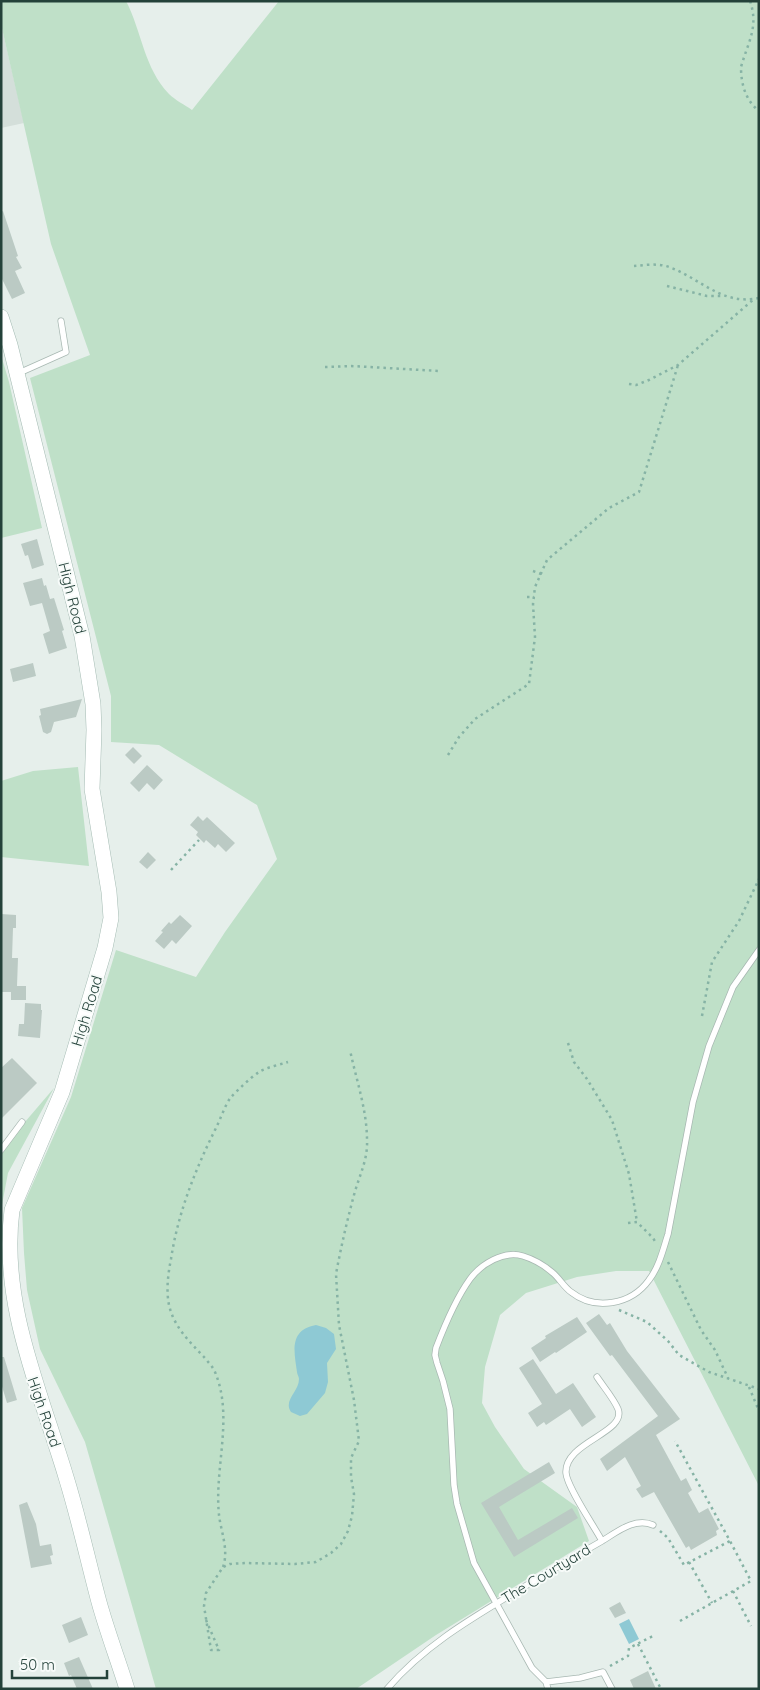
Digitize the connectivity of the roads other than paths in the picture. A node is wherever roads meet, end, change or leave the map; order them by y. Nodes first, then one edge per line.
1 (1, 317) edge
2 (61, 321) dead end
3 (17, 374) junction
4 (759, 950) edge
5 (22, 1122) dead end
6 (1, 1150) edge
7 (4, 1238) edge
8 (597, 1377) dead end
9 (653, 1524) road end
10 (602, 1541) junction
11 (497, 1603) junction
12 (546, 1682) junction
13 (127, 1689) edge
14 (387, 1689) edge
15 (548, 1689) edge
16 (612, 1689) edge

1 - 3 main road, High Road
2 - 3 lane
3 - 7 main road, High Road
4 - 11 lane
5 - 6 lane
7 - 13 main road, High Road
8 - 10 lane, The Courtyard
9 - 10 lane
10 - 11 lane, The Courtyard
11 - 12 lane
11 - 14 lane, The Courtyard
12 - 15 lane
12 - 16 lane

